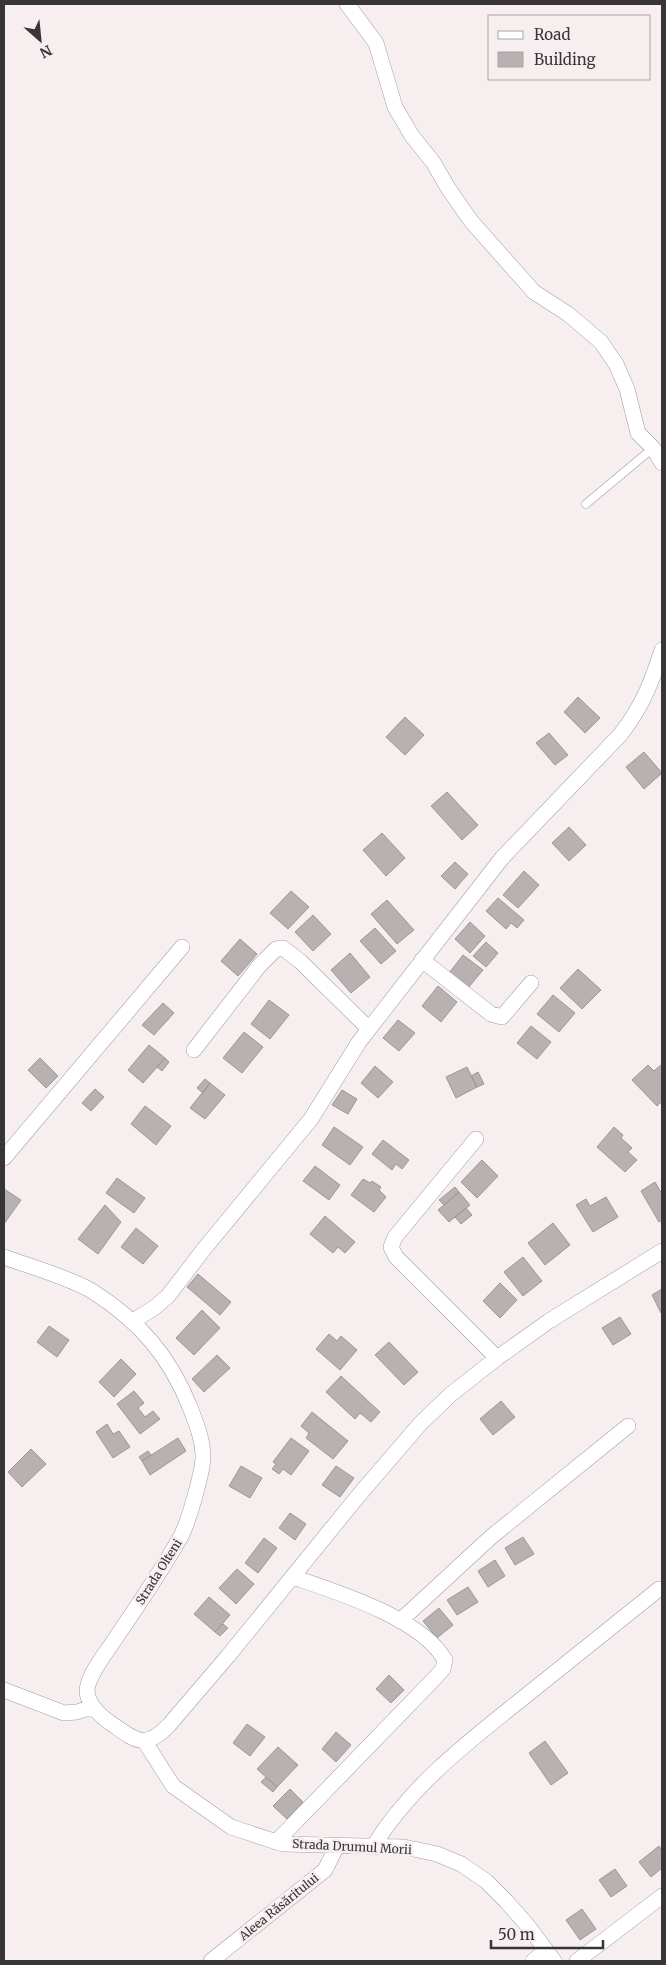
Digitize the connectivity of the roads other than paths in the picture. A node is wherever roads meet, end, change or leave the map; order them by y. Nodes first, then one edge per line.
1 (347, 4) edge
2 (653, 448) junction
3 (662, 463) edge
4 (586, 504) dead end
5 (662, 650) edge
6 (182, 947) dead end
7 (422, 960) junction
8 (531, 984) dead end
9 (369, 1029) junction
10 (194, 1050) dead end
11 (476, 1139) dead end
12 (4, 1158) edge
13 (662, 1251) edge
14 (4, 1257) edge
15 (132, 1321) junction
16 (497, 1358) junction
17 (628, 1426) dead end
18 (293, 1577) junction
19 (659, 1589) dead end
20 (400, 1621) junction
21 (4, 1690) edge
22 (92, 1707) junction
23 (145, 1742) junction
24 (276, 1842) junction
25 (337, 1846) junction
26 (373, 1846) junction
27 (662, 1896) edge
28 (550, 1956) edge
29 (211, 1961) edge
30 (533, 1961) edge
31 (577, 1961) edge

1 - 2 street
2 - 3 street
2 - 4 lane
5 - 7 street
6 - 12 street
7 - 8 street
7 - 9 street
9 - 10 street
9 - 15 street
11 - 16 street
13 - 16 street
14 - 15 street, Strada Olteni
15 - 22 street, Strada Olteni
16 - 18 street
17 - 20 street
18 - 20 street
18 - 23 street
19 - 26 street
20 - 24 street
21 - 22 street
22 - 23 street
23 - 24 street, Strada Drumul Morii
24 - 25 street, Strada Drumul Morii
25 - 26 street, Strada Drumul Morii
25 - 29 street, Aleea Răsăritului
26 - 28 street, Strada Drumul Morii
27 - 31 street
28 - 30 street

